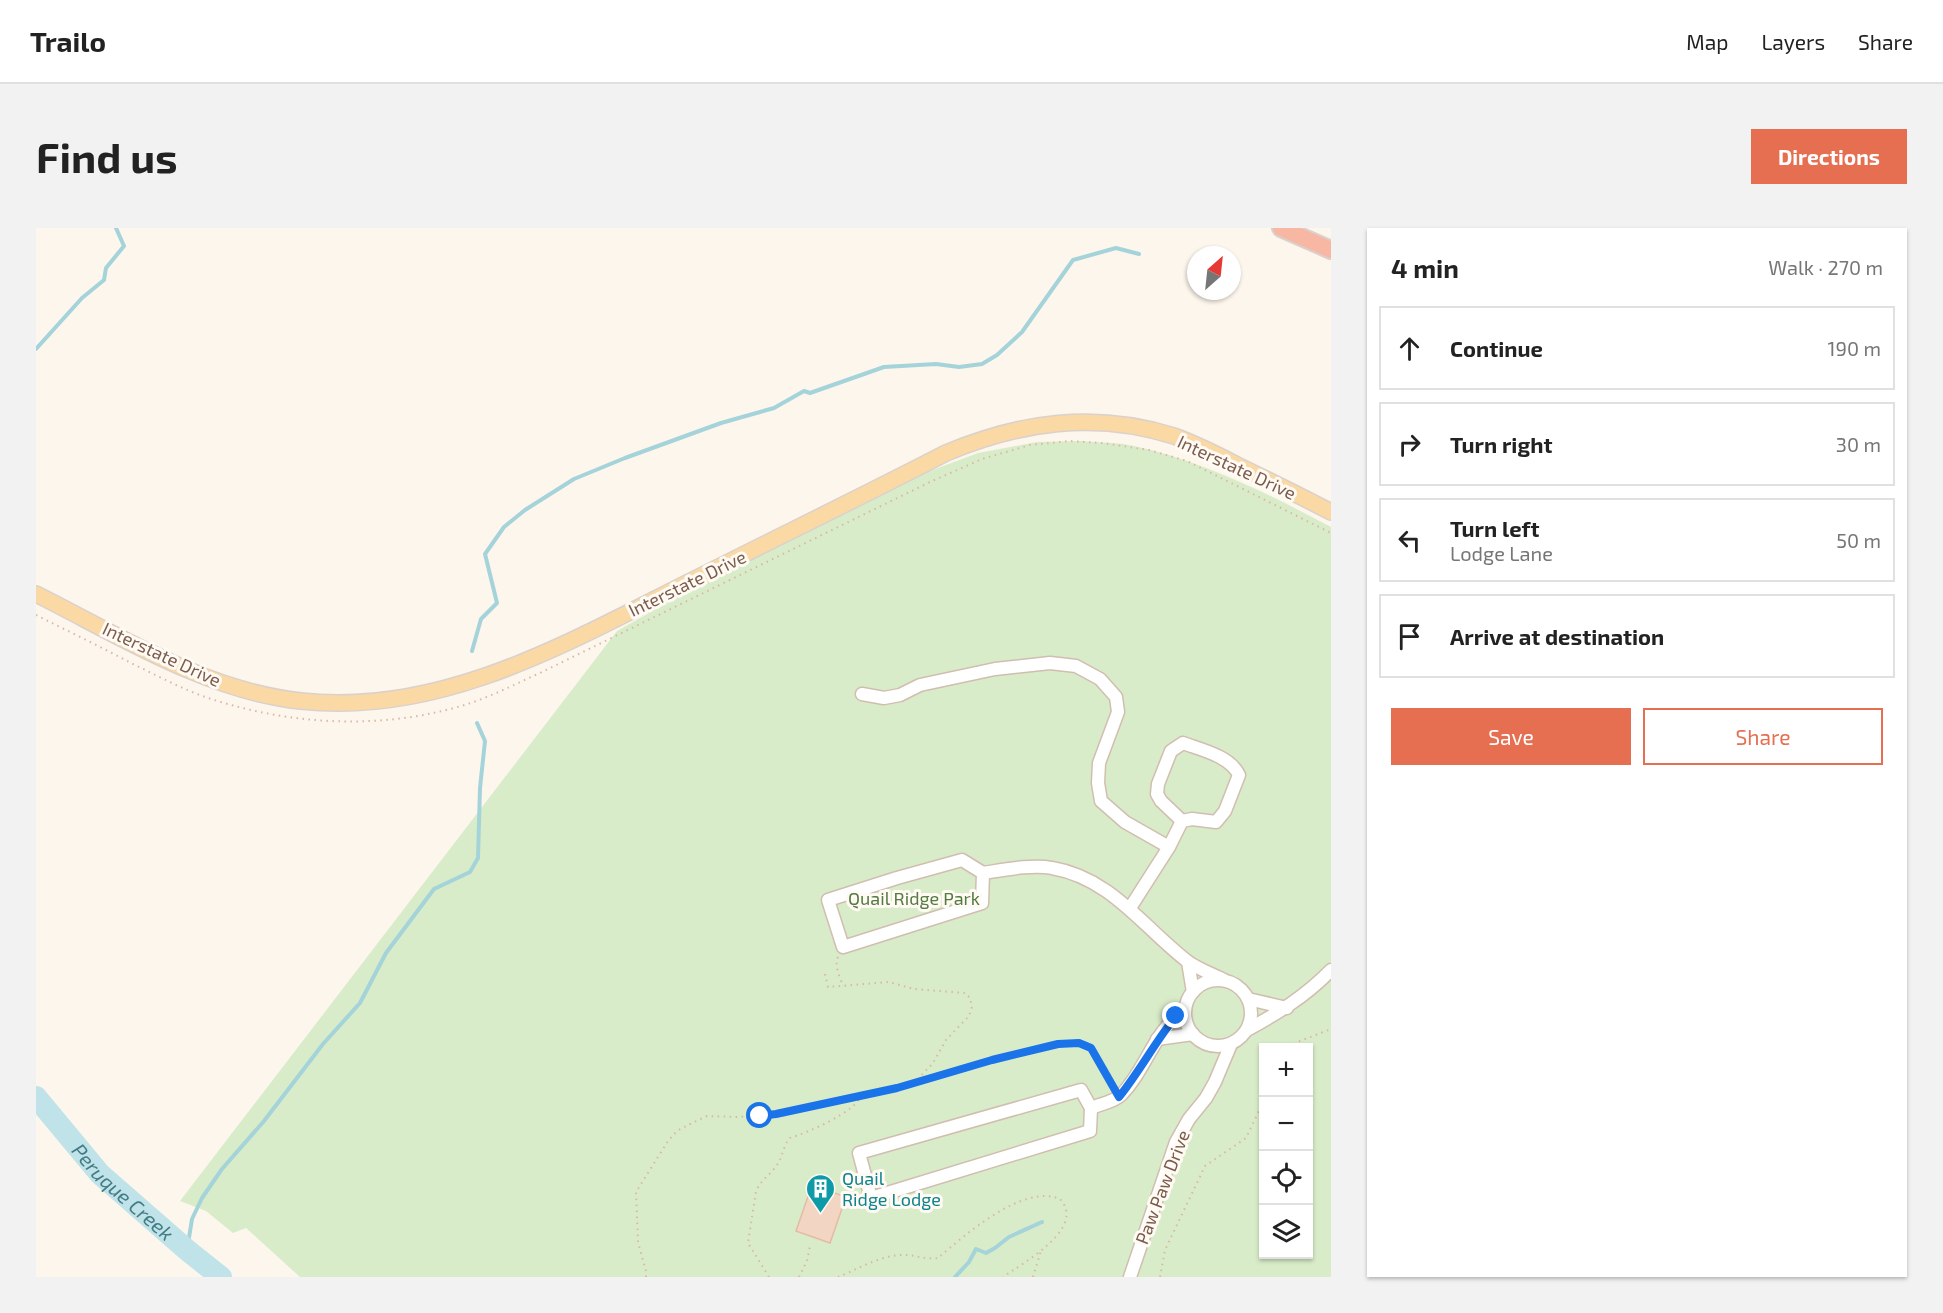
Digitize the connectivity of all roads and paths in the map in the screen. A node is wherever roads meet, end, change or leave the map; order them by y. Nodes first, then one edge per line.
1 (1281, 228) edge
2 (1331, 250) edge
3 (1331, 512) edge
4 (36, 594) edge
5 (862, 693) dead end
6 (1182, 821) junction
7 (1169, 847) junction
8 (983, 873) junction
9 (1130, 908) junction
10 (843, 947) junction
11 (1188, 962) junction
12 (1331, 970) edge
13 (825, 974) dead end
14 (1224, 981) junction
15 (843, 986) junction
16 (1193, 992) junction
17 (1248, 999) junction
18 (1287, 1008) junction
19 (1185, 1010) junction
20 (1331, 1029) edge
21 (1247, 1030) junction
22 (1193, 1034) junction
23 (1158, 1039) junction
24 (1294, 1043) edge
25 (1231, 1044) junction
26 (1209, 1045) junction
27 (1219, 1070) junction
28 (914, 1083) junction
29 (861, 1095) junction
30 (1119, 1097) junction
31 (1091, 1108) junction
32 (1259, 1109) edge
33 (810, 1246) dead end
34 (1041, 1251) junction
35 (646, 1277) edge
36 (769, 1277) edge
37 (800, 1277) edge
38 (838, 1277) edge
39 (1003, 1277) edge
40 (1033, 1277) edge
41 (1130, 1277) edge
42 (1160, 1277) edge

1 - 2 highway
3 - 4 main road, Interstate Drive
5 - 7 street
6 - 6 street
6 - 7 street
7 - 9 street
8 - 9 street
8 - 10 street
8 - 10 street
9 - 11 street
10 - 15 path
11 - 14 street
11 - 16 street
12 - 18 street
13 - 15 path
14 - 16 street
14 - 17 street
15 - 28 path
16 - 19 street
17 - 18 street
17 - 21 street
18 - 21 street
19 - 22 street
19 - 23 street
20 - 24 path
21 - 25 street
22 - 23 street
22 - 26 street
23 - 30 street
25 - 26 street
25 - 27 street, Paw Paw Drive
26 - 27 street
27 - 41 street, Paw Paw Drive
28 - 29 path
28 - 30 path
29 - 35 path
29 - 36 path
30 - 31 street
31 - 31 street
32 - 42 path
33 - 37 path
34 - 38 path
34 - 39 path
34 - 40 path

